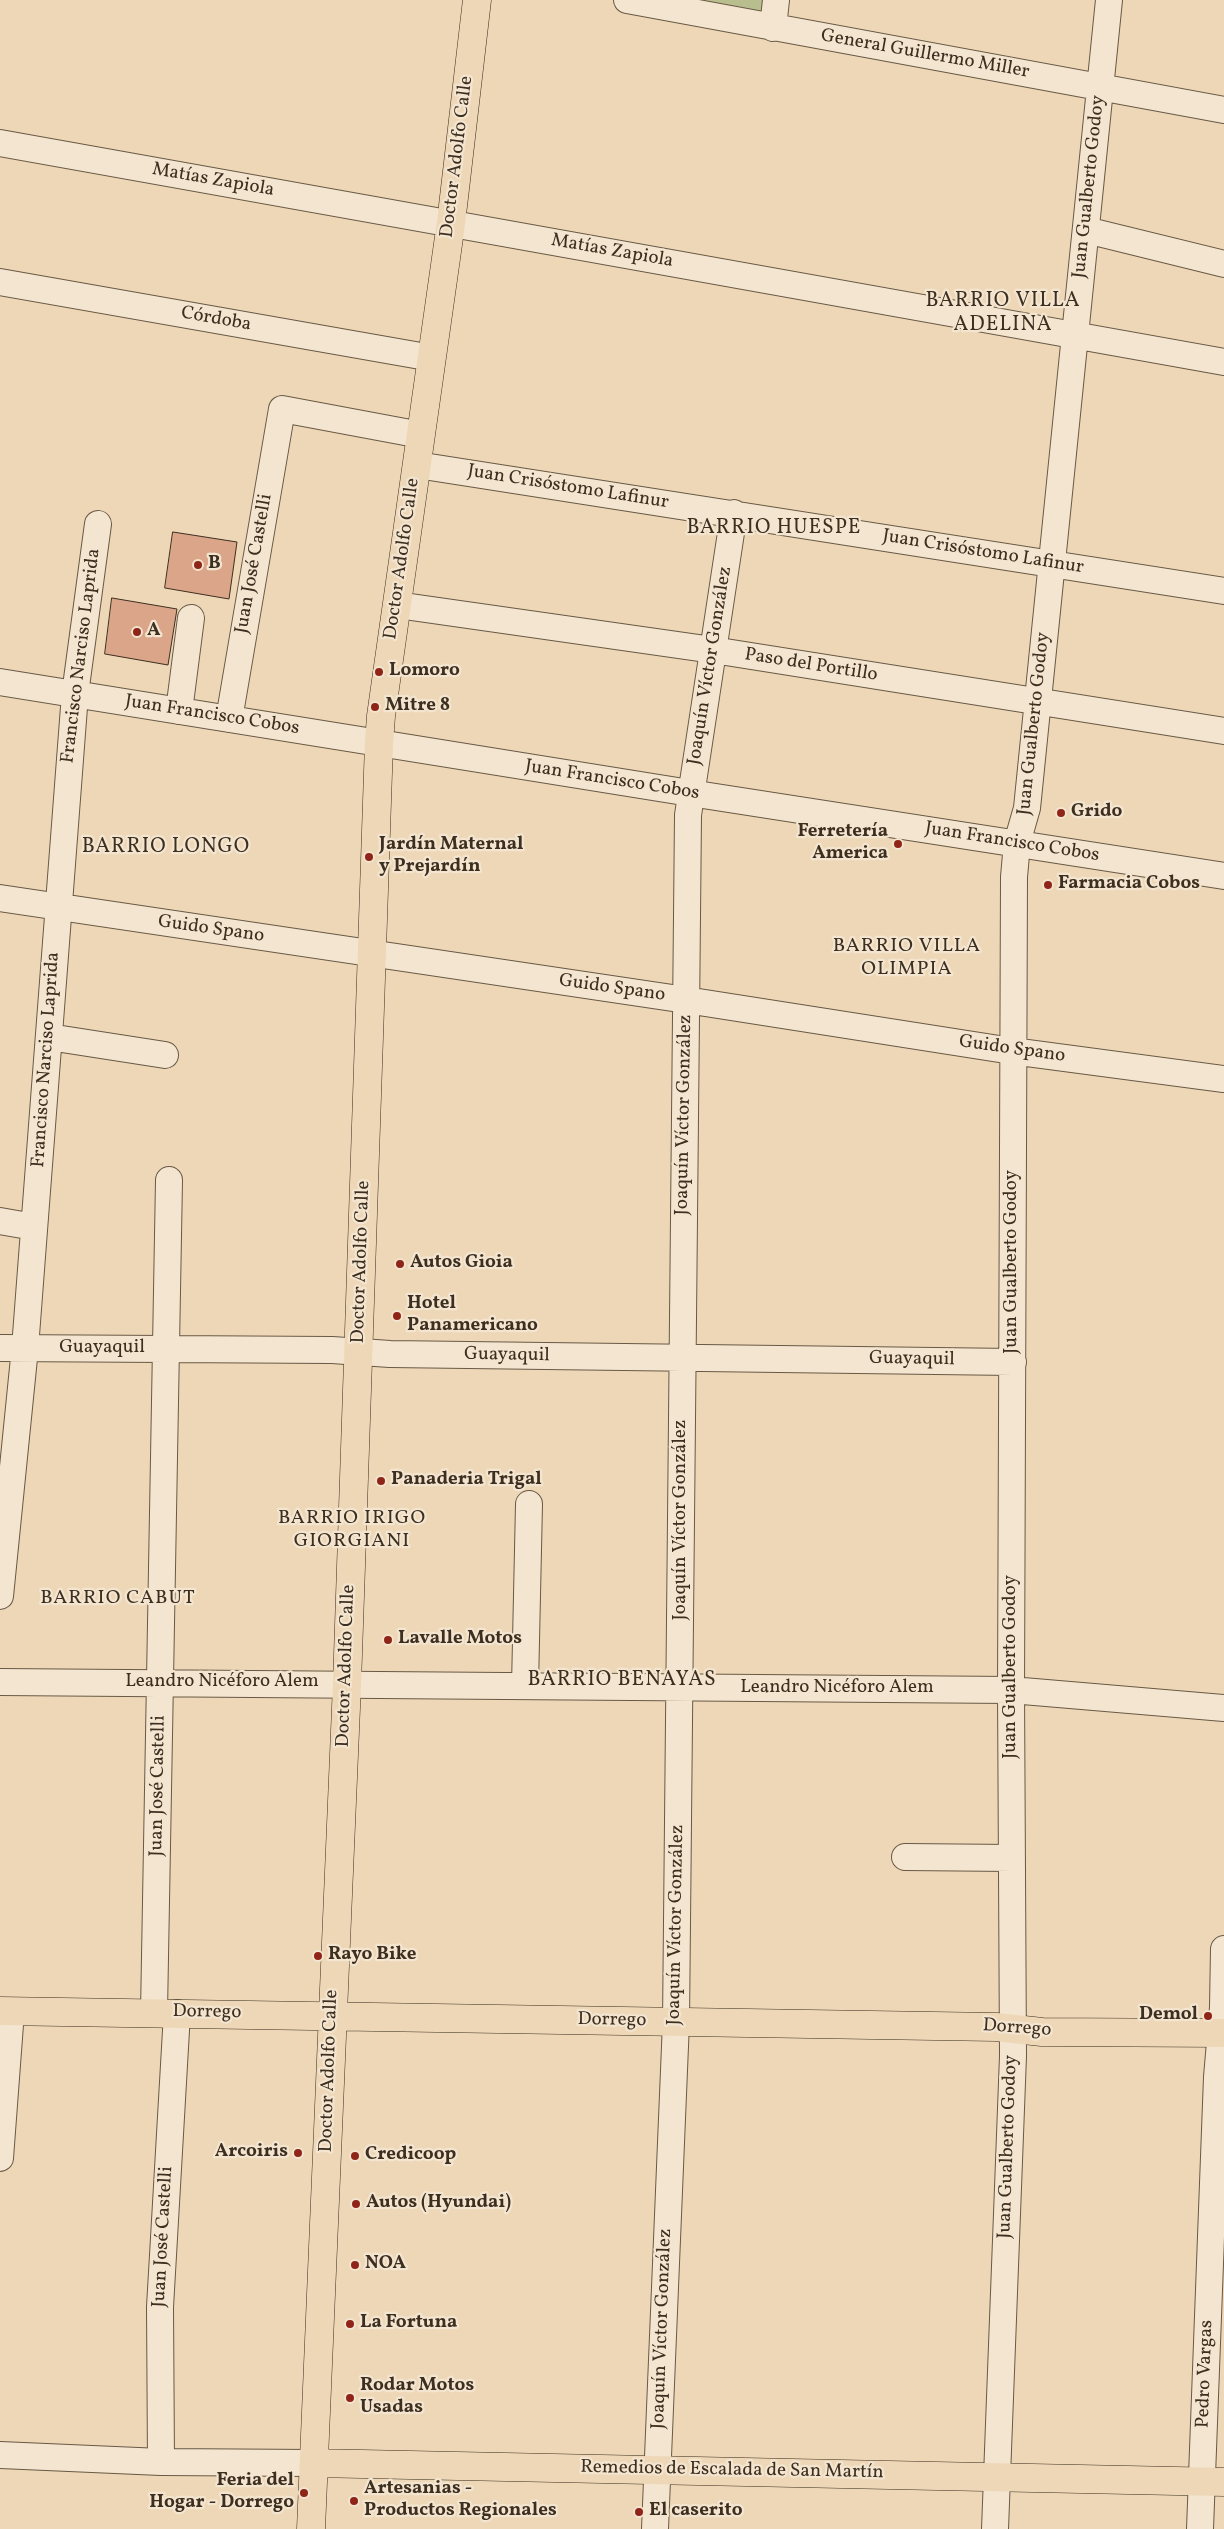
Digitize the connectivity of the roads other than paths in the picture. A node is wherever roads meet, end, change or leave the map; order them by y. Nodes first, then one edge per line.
1 (477, 0) edge
2 (627, 0) edge
3 (776, 0) edge
4 (1109, 0) edge
5 (774, 28) junction
6 (1100, 87) junction
7 (1224, 110) edge
8 (0, 143) edge
9 (451, 223) junction
10 (1086, 230) junction
11 (1224, 264) edge
12 (0, 282) edge
13 (1074, 335) junction
14 (432, 358) junction
15 (1224, 362) edge
16 (421, 435) junction
17 (417, 465) junction
18 (734, 513) junction
19 (98, 524) dead end
20 (1051, 564) junction
21 (1224, 591) edge
22 (397, 605) junction
23 (190, 618) dead end
24 (713, 650) junction
25 (0, 682) edge
26 (75, 694) junction
27 (1038, 703) junction
28 (179, 711) junction
29 (229, 719) junction
30 (1224, 731) edge
31 (379, 743) junction
32 (690, 793) junction
33 (1017, 843) junction
34 (1224, 876) edge
35 (0, 898) edge
36 (59, 907) junction
37 (373, 954) junction
38 (686, 1000) junction
39 (49, 1037) junction
40 (1012, 1051) junction
41 (164, 1056) dead end
42 (1224, 1079) edge
43 (169, 1180) dead end
44 (0, 1221) edge
45 (34, 1227) junction
46 (12, 1348) edge
47 (166, 1349) junction
48 (359, 1352) junction
49 (683, 1358) junction
50 (1013, 1362) junction
51 (529, 1504) dead end
52 (1, 1581) edge
53 (0, 1682) edge
54 (161, 1682) junction
55 (347, 1684) junction
56 (524, 1686) junction
57 (680, 1687) junction
58 (1011, 1690) junction
59 (1224, 1708) edge
60 (904, 1857) dead end
61 (1012, 1858) junction
62 (1224, 1949) edge
63 (5, 2011) edge
64 (165, 2013) junction
65 (332, 2016) junction
66 (676, 2022) junction
67 (1013, 2029) junction
68 (1222, 2033) edge
69 (0, 2158) edge
70 (0, 2455) edge
71 (161, 2462) junction
72 (314, 2463) junction
73 (658, 2470) junction
74 (996, 2476) junction
75 (1213, 2482) edge
76 (311, 2529) edge
77 (656, 2529) edge
78 (995, 2529) edge
79 (1200, 2529) edge

1 - 9 main road, Doctor Adolfo Calle
2 - 5 street, General Guillermo Miller
3 - 5 street
4 - 6 street, Juan Gualberto Godoy
5 - 6 street, General Guillermo Miller
6 - 7 street, General Guillermo Miller
6 - 10 street, Juan Gualberto Godoy
8 - 9 street, Matías Zapiola
9 - 13 street, Matías Zapiola
9 - 14 main road, Doctor Adolfo Calle
10 - 11 street
10 - 13 street, Juan Gualberto Godoy
12 - 14 street, Córdoba
13 - 15 street, Matías Zapiola
13 - 20 street, Juan Gualberto Godoy
14 - 16 main road, Doctor Adolfo Calle
16 - 17 main road, Doctor Adolfo Calle
16 - 29 street, Juan José Castelli
17 - 18 street, Juan Crisóstomo Lafinur
17 - 22 main road, Doctor Adolfo Calle
18 - 20 street, Juan Crisóstomo Lafinur
18 - 24 street, Joaquín Víctor González
19 - 26 street, Francisco Narciso Laprida
20 - 21 street, Juan Crisóstomo Lafinur
20 - 27 street, Juan Gualberto Godoy
22 - 24 street, Paso del Portillo
22 - 31 main road, Doctor Adolfo Calle
23 - 28 street
24 - 27 street, Paso del Portillo
24 - 32 street, Joaquín Víctor González
25 - 26 street, Juan Francisco Cobos
26 - 28 street, Juan Francisco Cobos
26 - 36 street, Francisco Narciso Laprida
27 - 30 street, Paso del Portillo
27 - 33 street, Juan Gualberto Godoy
28 - 29 street, Juan Francisco Cobos
29 - 31 street, Juan Francisco Cobos
31 - 32 street, Juan Francisco Cobos
31 - 37 main road, Doctor Adolfo Calle
32 - 33 street, Juan Francisco Cobos
32 - 38 street, Joaquín Víctor González
33 - 34 street, Juan Francisco Cobos
33 - 40 street, Juan Gualberto Godoy
35 - 36 street, Guido Spano
36 - 37 street, Guido Spano
36 - 39 street, Francisco Narciso Laprida
37 - 38 street, Guido Spano
37 - 48 main road, Doctor Adolfo Calle
38 - 40 street, Guido Spano
38 - 49 street, Joaquín Víctor González
39 - 41 street
39 - 45 street, Francisco Narciso Laprida
40 - 42 street, Guido Spano
40 - 50 street, Juan Gualberto Godoy
43 - 47 street, Juan José Castelli
44 - 45 street
45 - 46 street, Francisco Narciso Laprida
46 - 47 street, Guayaquil
46 - 52 street, Francisco Narciso Laprida
47 - 48 street, Guayaquil
47 - 54 street, Juan José Castelli
48 - 49 street, Guayaquil
48 - 55 main road, Doctor Adolfo Calle
49 - 50 street, Guayaquil
49 - 57 street, Joaquín Víctor González
50 - 58 street, Juan Gualberto Godoy
51 - 56 street
53 - 54 street, Leandro Nicéforo Alem
54 - 55 street, Leandro Nicéforo Alem
54 - 64 street, Juan José Castelli
55 - 56 street, Leandro Nicéforo Alem
55 - 65 main road, Doctor Adolfo Calle
56 - 57 street, Leandro Nicéforo Alem
57 - 58 street, Leandro Nicéforo Alem
57 - 66 street, Joaquín Víctor González
58 - 59 street, Leandro Nicéforo Alem
58 - 61 street, Juan Gualberto Godoy
60 - 61 street
61 - 67 street, Juan Gualberto Godoy
62 - 68 street, Pedro Vargas
63 - 64 main road, Dorrego
63 - 69 street
64 - 65 main road, Dorrego
64 - 71 street, Juan José Castelli
65 - 66 main road, Dorrego
65 - 72 main road, Doctor Adolfo Calle
66 - 67 main road, Dorrego
66 - 73 street, Joaquín Víctor González
67 - 68 main road, Dorrego
67 - 74 street, Juan Gualberto Godoy
68 - 75 street, Pedro Vargas
70 - 71 street, Remedios de Escalada de San Martín
71 - 72 street, Remedios de Escalada de San Martín
72 - 73 main road, Remedios de Escalada de San Martín
72 - 76 main road, Doctor Adolfo Calle
73 - 74 main road, Remedios de Escalada de San Martín
73 - 77 street, Joaquín Víctor González
74 - 75 main road, Remedios de Escalada de San Martín
74 - 78 street, Juan Gualberto Godoy
75 - 79 street, Pedro Vargas

